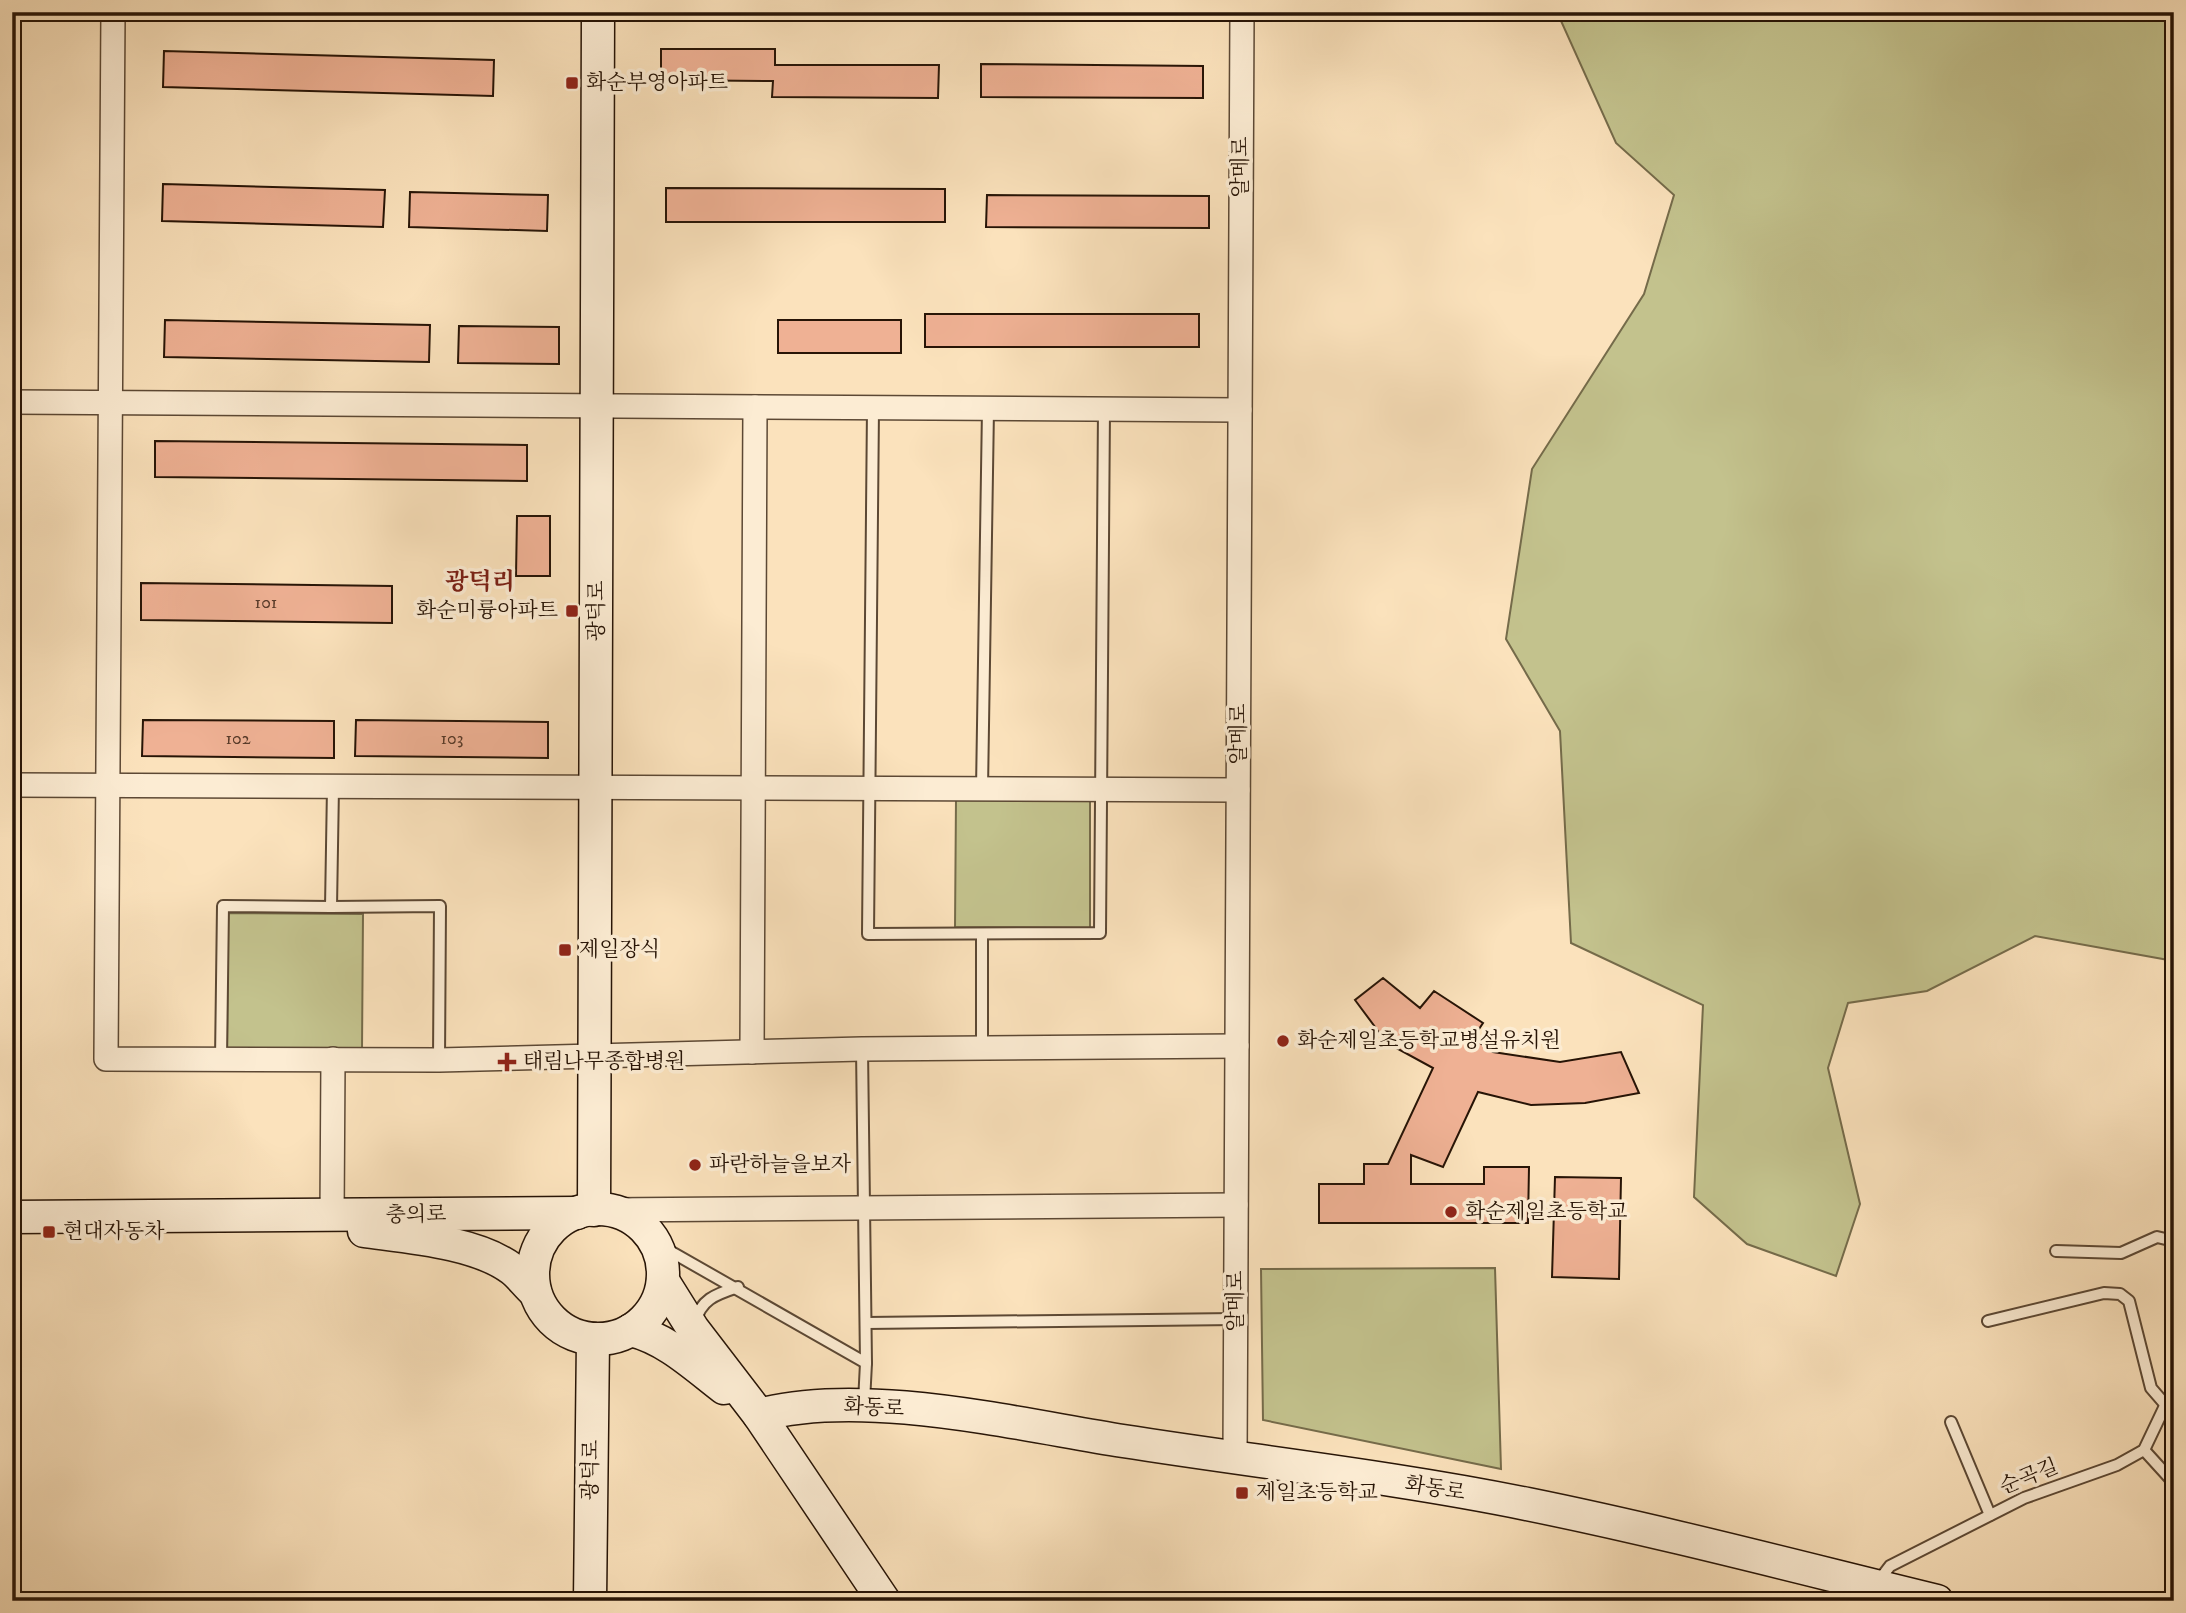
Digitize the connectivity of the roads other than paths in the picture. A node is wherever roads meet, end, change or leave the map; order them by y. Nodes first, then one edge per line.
1 (113, 12) edge
2 (598, 12) edge
3 (1242, 12) edge
4 (12, 402) edge
5 (111, 403) junction
6 (598, 406) junction
7 (755, 407) junction
8 (873, 408) junction
9 (988, 409) junction
10 (1104, 409) junction
11 (1240, 410) junction
12 (12, 785) edge
13 (109, 786) junction
14 (333, 787) junction
15 (596, 788) junction
16 (753, 788) junction
17 (869, 789) junction
18 (982, 789) junction
19 (1100, 789) junction
20 (1238, 790) junction
21 (331, 907) junction
22 (982, 934) junction
23 (1237, 1046) junction
24 (982, 1048) junction
25 (862, 1049) junction
26 (752, 1052) junction
27 (595, 1058) junction
28 (221, 1059) junction
29 (333, 1059) junction
30 (439, 1060) junction
31 (1236, 1205) junction
32 (864, 1208) junction
33 (593, 1211) junction
34 (255, 1216) junction
35 (332, 1216) junction
36 (12, 1217) edge
37 (2174, 1241) edge
38 (654, 1242) junction
39 (2056, 1251) dead end
40 (663, 1281) junction
41 (735, 1285) junction
42 (535, 1292) junction
43 (1236, 1319) junction
44 (1988, 1321) dead end
45 (866, 1323) junction
46 (693, 1329) junction
47 (631, 1330) junction
48 (593, 1339) junction
49 (866, 1363) junction
50 (2174, 1387) edge
51 (2164, 1403) junction
52 (863, 1405) junction
53 (759, 1415) junction
54 (1951, 1422) dead end
55 (2144, 1450) junction
56 (1235, 1456) junction
57 (2174, 1483) edge
58 (1990, 1515) junction
59 (1875, 1586) junction
60 (590, 1601) edge
61 (884, 1601) edge
62 (1844, 1601) edge
63 (1937, 1601) edge

1 - 5 street
2 - 6 street, 광덕로
3 - 11 street, 알메로
4 - 5 street
5 - 6 street
5 - 13 street
6 - 7 street
6 - 15 street, 광덕로
7 - 8 street
7 - 16 street
8 - 9 street
8 - 17 lane
9 - 10 street
9 - 18 lane
10 - 11 street
10 - 19 lane
11 - 20 street, 알메로
12 - 13 street
13 - 14 street
13 - 28 street
14 - 15 street
14 - 21 lane
15 - 16 street
15 - 27 street, 광덕로
16 - 17 street
16 - 26 street
17 - 18 street
17 - 22 lane
18 - 19 street
19 - 20 street
19 - 22 lane
20 - 23 street, 알메로
21 - 28 lane
21 - 30 lane
22 - 24 lane
23 - 24 street
23 - 31 street, 알메로
24 - 25 street
25 - 26 street
25 - 32 lane
26 - 27 street
27 - 30 street
27 - 33 street, 광덕로
28 - 29 street
29 - 30 street
29 - 35 street
31 - 32 street
31 - 43 street, 알메로
32 - 33 street
32 - 45 lane
33 - 35 street, 충의로
33 - 38 street
33 - 42 street
34 - 35 street, 충의로
34 - 36 street, 충의로
34 - 42 street, 충의로
37 - 39 lane
38 - 40 street
38 - 41 lane
40 - 46 street
40 - 47 street
41 - 46 lane
41 - 49 lane
42 - 48 street
43 - 45 lane
43 - 56 street, 알메로
44 - 51 lane
45 - 49 lane
46 - 53 street
47 - 48 street
47 - 53 street
48 - 60 street, 광덕로
49 - 52 lane
50 - 51 lane
51 - 55 lane
52 - 53 street, 화동로
52 - 56 street, 화동로
53 - 61 street
54 - 58 lane
55 - 57 lane
55 - 58 lane, 순곡길
56 - 59 street, 화동로
58 - 59 lane, 순곡길
59 - 62 lane, 순곡길
59 - 63 street, 화동로

